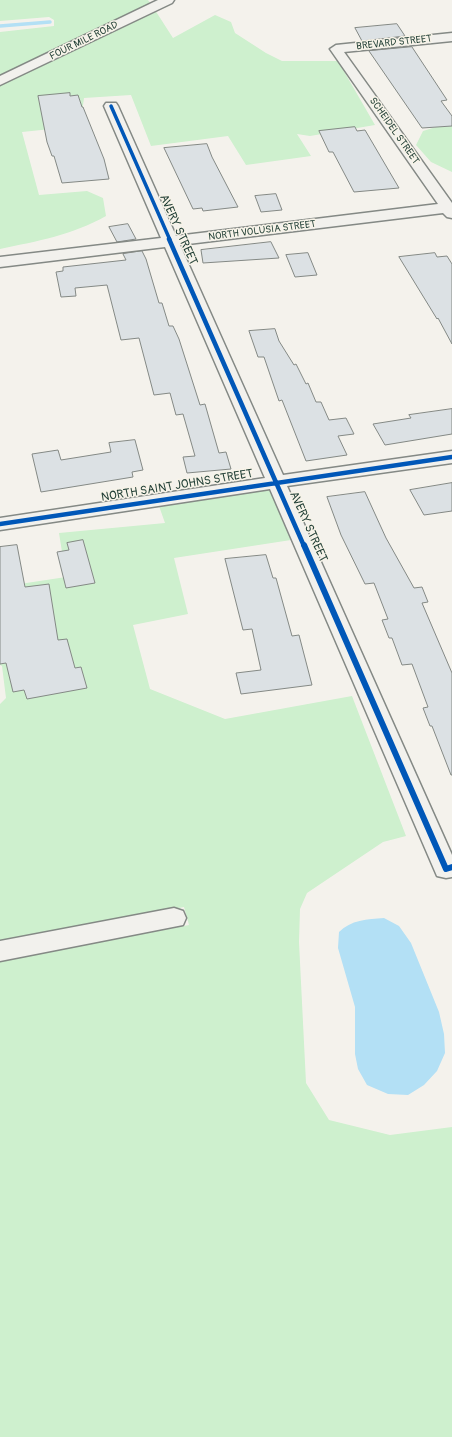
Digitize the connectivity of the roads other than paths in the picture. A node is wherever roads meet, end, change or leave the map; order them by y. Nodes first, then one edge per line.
1 (168, 0) edge
2 (452, 37) edge
3 (336, 49) joint
4 (0, 81) edge
5 (111, 106) dead end
6 (451, 210) edge
7 (171, 242) junction
8 (0, 262) edge
9 (452, 457) edge
10 (276, 482) junction
11 (0, 524) edge
12 (449, 868) edge
13 (174, 918) dead end
14 (0, 951) edge

1 - 4 street, FOUR MILE ROAD
2 - 3 street, BREVARD STREET
3 - 6 street, SCHEIDEL STREET
5 - 7 street, AVERY STREET
6 - 7 street, NORTH VOLUSIA STREET
7 - 8 street, NORTH VOLUSIA STREET
7 - 10 street, AVERY STREET
9 - 10 street, NORTH SAINT JOHNS STREET
10 - 11 street, NORTH SAINT JOHNS STREET
10 - 12 street, AVERY STREET
13 - 14 street

